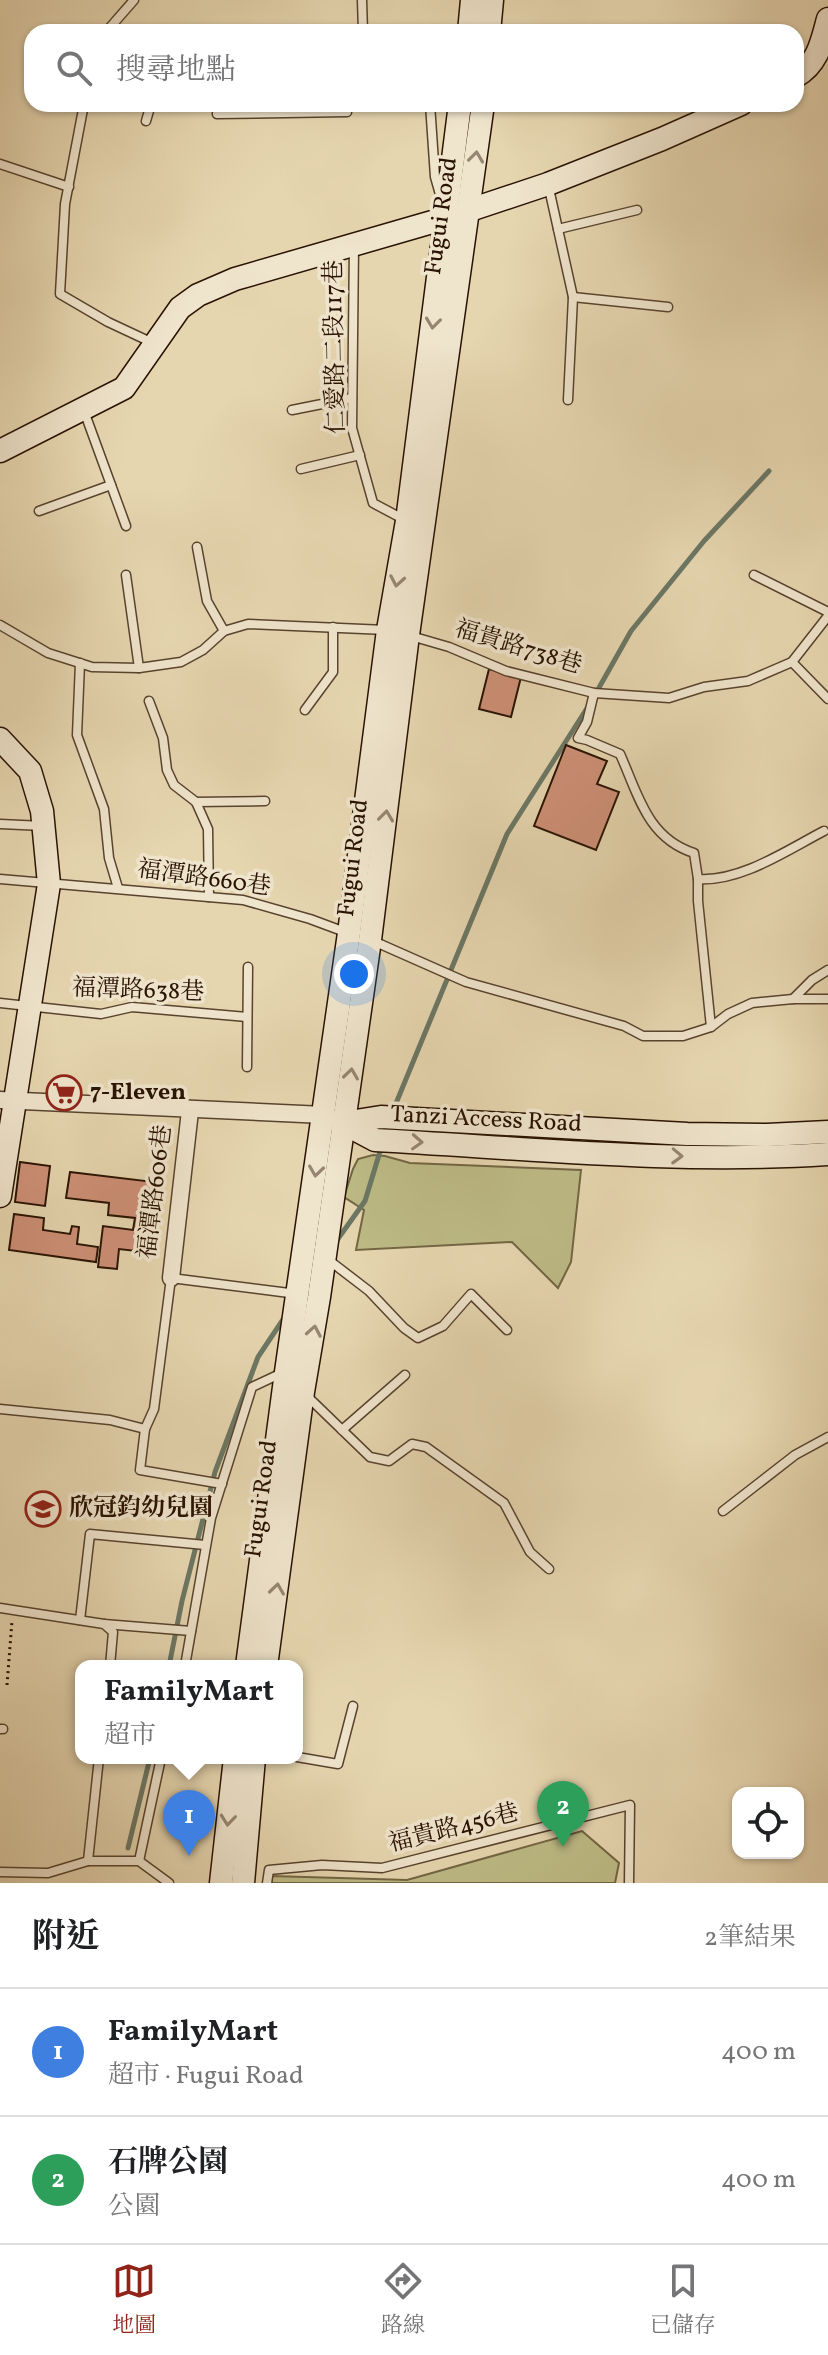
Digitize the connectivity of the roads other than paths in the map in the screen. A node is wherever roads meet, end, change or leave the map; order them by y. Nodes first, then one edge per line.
1 (134, 0) edge
2 (362, 0) edge
3 (472, 0) edge
4 (492, 0) edge
5 (828, 19) edge
6 (113, 24) edge
7 (363, 24) edge
8 (470, 24) edge
9 (490, 24) edge
10 (825, 52) edge
11 (804, 71) edge
12 (83, 112) edge
13 (149, 112) edge
14 (217, 112) edge
15 (347, 112) dead end
16 (431, 112) edge
17 (459, 112) edge
18 (482, 112) edge
19 (723, 112) edge
20 (146, 121) dead end
21 (0, 164) edge
22 (548, 184) junction
23 (69, 187) junction
24 (637, 210) dead end
25 (469, 211) junction
26 (446, 218) junction
27 (558, 229) junction
28 (354, 245) junction
29 (573, 297) junction
30 (668, 307) dead end
31 (156, 344) junction
32 (352, 398) junction
33 (568, 400) dead end
34 (84, 410) junction
35 (292, 410) dead end
36 (0, 451) edge
37 (360, 455) junction
38 (301, 469) dead end
39 (111, 485) junction
40 (39, 511) dead end
41 (407, 521) junction
42 (126, 526) dead end
43 (197, 547) dead end
44 (126, 575) dead end
45 (754, 575) dead end
46 (828, 614) edge
47 (0, 625) edge
48 (333, 627) junction
49 (224, 631) junction
50 (398, 633) junction
51 (792, 662) junction
52 (80, 663) junction
53 (139, 668) junction
54 (594, 693) junction
55 (828, 699) edge
56 (149, 701) dead end
57 (305, 710) dead end
58 (0, 739) edge
59 (265, 801) dead end
60 (196, 802) junction
61 (0, 824) edge
62 (43, 826) junction
63 (824, 831) dead end
64 (0, 879) edge
65 (698, 879) junction
66 (49, 884) junction
67 (118, 888) junction
68 (209, 897) junction
69 (360, 936) junction
70 (248, 967) dead end
71 (828, 970) edge
72 (793, 999) junction
73 (828, 999) edge
74 (0, 1003) edge
75 (29, 1005) junction
76 (247, 1017) junction
77 (711, 1027) junction
78 (247, 1067) dead end
79 (7, 1101) edge
80 (190, 1111) junction
81 (334, 1119) junction
82 (828, 1132) edge
83 (828, 1154) edge
84 (0, 1196) edge
85 (324, 1256) junction
86 (171, 1278) junction
87 (298, 1294) junction
88 (507, 1330) dead end
89 (286, 1372) junction
90 (405, 1375) dead end
91 (303, 1392) junction
92 (0, 1409) edge
93 (145, 1429) junction
94 (342, 1430) junction
95 (828, 1437) edge
96 (222, 1484) junction
97 (723, 1511) dead end
98 (205, 1545) junction
99 (549, 1569) dead end
100 (0, 1608) edge
101 (80, 1620) junction
102 (104, 1624) junction
103 (191, 1631) junction
104 (111, 1660) edge
105 (186, 1660) edge
106 (248, 1660) edge
107 (267, 1660) edge
108 (353, 1706) dead end
109 (303, 1758) edge
110 (98, 1764) edge
111 (160, 1764) edge
112 (234, 1764) edge
113 (253, 1764) edge
114 (88, 1861) junction
115 (139, 1861) junction
116 (0, 1872) edge
117 (48, 1873) junction
118 (48, 1883) edge
119 (169, 1883) edge
120 (221, 1883) edge
121 (243, 1883) edge
122 (267, 1883) edge
123 (629, 1883) edge

1 - 6 lane
2 - 7 lane
3 - 8 street
4 - 9 street
5 - 10 street
10 - 11 street
12 - 23 lane
13 - 20 lane
14 - 15 lane
16 - 26 lane
17 - 26 street, Fugui Road
25 -> 18 street, Fugui Road
19 - 22 street
21 - 23 lane
22 - 25 street
22 - 27 lane
23 - 31 lane
24 - 27 lane
25 - 26 street
25 - 50 street, Fugui Road
26 - 28 street
26 -> 41 street, Fugui Road
27 - 29 lane
28 - 31 street
28 - 32 lane, 仁愛路二段117巷
29 - 30 lane
29 - 33 lane
31 - 34 street
32 - 35 lane
32 - 37 lane, 仁愛路二段117巷
34 - 36 street
34 - 39 lane
37 - 38 lane
37 - 41 lane, 仁愛路二段117巷
39 - 40 lane
39 - 42 lane
41 -> 50 street, Fugui Road
43 - 49 lane
44 - 53 lane
45 - 46 lane
46 - 51 lane, 福貴路738巷
47 - 52 lane
48 - 49 lane, 福貴路738巷
48 - 50 lane, 福貴路738巷
48 - 57 lane
49 - 53 lane
50 - 54 lane, 福貴路738巷
50 - 69 street, Fugui Road
51 - 54 lane, 福貴路738巷
51 - 55 lane
52 - 53 lane
52 - 67 lane
54 - 65 lane
56 - 60 lane
58 - 62 street
59 - 60 lane
60 - 68 lane
61 - 62 lane
62 - 66 street
63 - 65 lane
64 - 66 lane, 福潭路660巷
65 - 77 lane
66 - 67 lane, 福潭路660巷
66 - 75 street
67 - 68 lane, 福潭路660巷
68 - 69 lane, 福潭路660巷
69 - 77 lane, 福潭路660巷
69 - 81 street, Fugui Road
70 - 76 lane
71 - 72 lane
72 - 73 lane, 福潭路660巷
72 - 77 lane, 福潭路660巷
74 - 75 lane, 福潭路638巷
75 - 76 lane, 福潭路638巷
75 - 79 street
76 - 78 lane
79 - 80 street
79 - 84 street
80 - 81 street
80 - 86 street, 福潭路606巷
81 - 82 street, Tanzi Access Road
81 -> 83 street, Tanzi Access Road
81 - 85 street, Fugui Road
81 -> 87 street, Fugui Road
85 - 88 lane
91 -> 85 street, Fugui Road
86 - 87 lane
86 - 93 lane
87 - 89 street, Fugui Road
89 - 91 lane
89 - 96 lane
89 - 106 street, Fugui Road
90 - 94 lane
91 - 94 lane
107 -> 91 street, Fugui Road
92 - 93 lane
93 - 96 lane
94 - 99 lane
95 - 97 lane
96 - 98 lane
98 - 101 lane
98 - 103 lane
100 - 101 lane
101 - 102 lane
102 - 103 lane
102 - 104 lane
103 - 105 lane
108 - 109 lane
110 - 114 lane
111 - 115 lane
112 -> 120 street
113 - 121 street
114 - 115 lane
114 - 117 lane
115 - 119 lane
116 - 117 lane
117 - 118 lane
122 - 123 lane, 福貴路456巷

